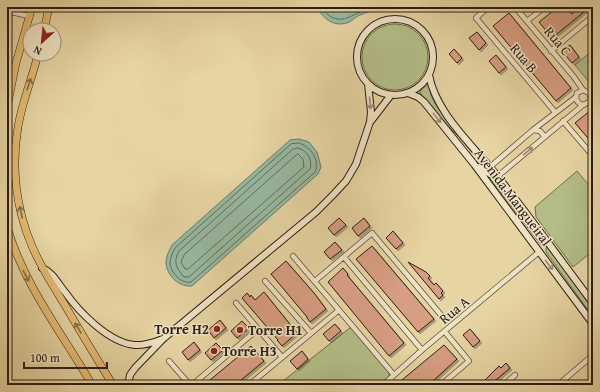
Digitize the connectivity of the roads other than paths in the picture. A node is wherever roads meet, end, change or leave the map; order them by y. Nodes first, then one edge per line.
1 (32, 7) edge
2 (50, 7) edge
3 (488, 7) edge
4 (515, 7) edge
5 (545, 7) edge
6 (7, 11) edge
7 (29, 16) junction
8 (593, 16) edge
9 (527, 21) junction
10 (46, 22) edge
11 (551, 51) junction
12 (36, 62) edge
13 (429, 74) junction
14 (368, 84) junction
15 (583, 90) junction
16 (408, 93) junction
17 (391, 95) junction
18 (576, 97) junction
19 (592, 99) edge
20 (583, 105) junction
21 (7, 107) edge
22 (555, 112) junction
23 (563, 121) junction
24 (370, 122) junction
25 (533, 130) junction
26 (545, 137) junction
27 (593, 156) edge
28 (474, 164) junction
29 (490, 167) junction
30 (498, 176) junction
31 (7, 227) edge
32 (545, 238) junction
33 (539, 252) junction
34 (293, 256) dead end
35 (344, 257) junction
36 (42, 268) junction
37 (266, 281) dead end
38 (315, 281) junction
39 (236, 303) dead end
40 (593, 305) edge
41 (339, 310) junction
42 (585, 312) junction
43 (441, 315) dead end
44 (593, 324) edge
45 (258, 329) junction
46 (445, 332) junction
47 (311, 333) junction
48 (162, 339) junction
49 (422, 350) junction
50 (593, 355) edge
51 (282, 357) junction
52 (169, 361) dead end
53 (394, 375) junction
54 (515, 375) dead end
55 (92, 385) edge
56 (113, 385) edge
57 (128, 385) edge
58 (191, 385) edge
59 (250, 385) edge
60 (383, 385) edge
61 (441, 385) edge
62 (504, 385) edge
63 (558, 385) edge

1 - 7 main road
2 - 10 main road
3 - 22 street, Rua B
4 - 9 street, Rua C
5 - 9 street
6 - 7 street
7 - 21 main road
8 - 11 street
9 - 11 street, Rua C
11 - 15 street, Rua C
36 -> 12 main road
13 - 14 street
13 - 16 street
13 - 29 street, Avenida Mangueiral
14 - 17 street
14 -> 24 street
15 - 18 street
15 - 19 street
16 - 17 street
16 -> 28 street, Avenida Mangueiral
17 - 24 street
18 - 20 street
18 - 22 street
19 - 20 street
20 - 23 street
22 - 25 street
23 - 26 street
23 - 27 street
24 - 48 street
25 - 26 street
25 - 29 street
30 -> 26 street
28 - 30 street
28 - 33 street, Avenida Mangueiral
29 - 30 street, Avenida Mangueiral
30 - 32 street, Avenida Mangueiral
31 -> 55 main road
32 - 33 street
32 - 40 street, Avenida Mangueiral
33 -> 42 street, Avenida Mangueiral
33 - 46 street, Rua A
34 - 38 street
35 - 38 street
35 - 43 street
35 - 49 street
36 - 48 street
56 -> 36 main road
37 - 47 street
38 - 41 street
39 - 45 street
40 - 42 street
41 - 47 street
41 - 53 street
42 - 44 street, Avenida Mangueiral
45 - 51 street
45 - 58 street
46 - 49 street, Rua A
46 - 61 street
47 - 51 street
48 - 57 street
49 - 53 street, Rua A
50 - 63 street
51 - 59 street
52 - 58 street
53 - 60 street, Rua A
54 - 62 street

